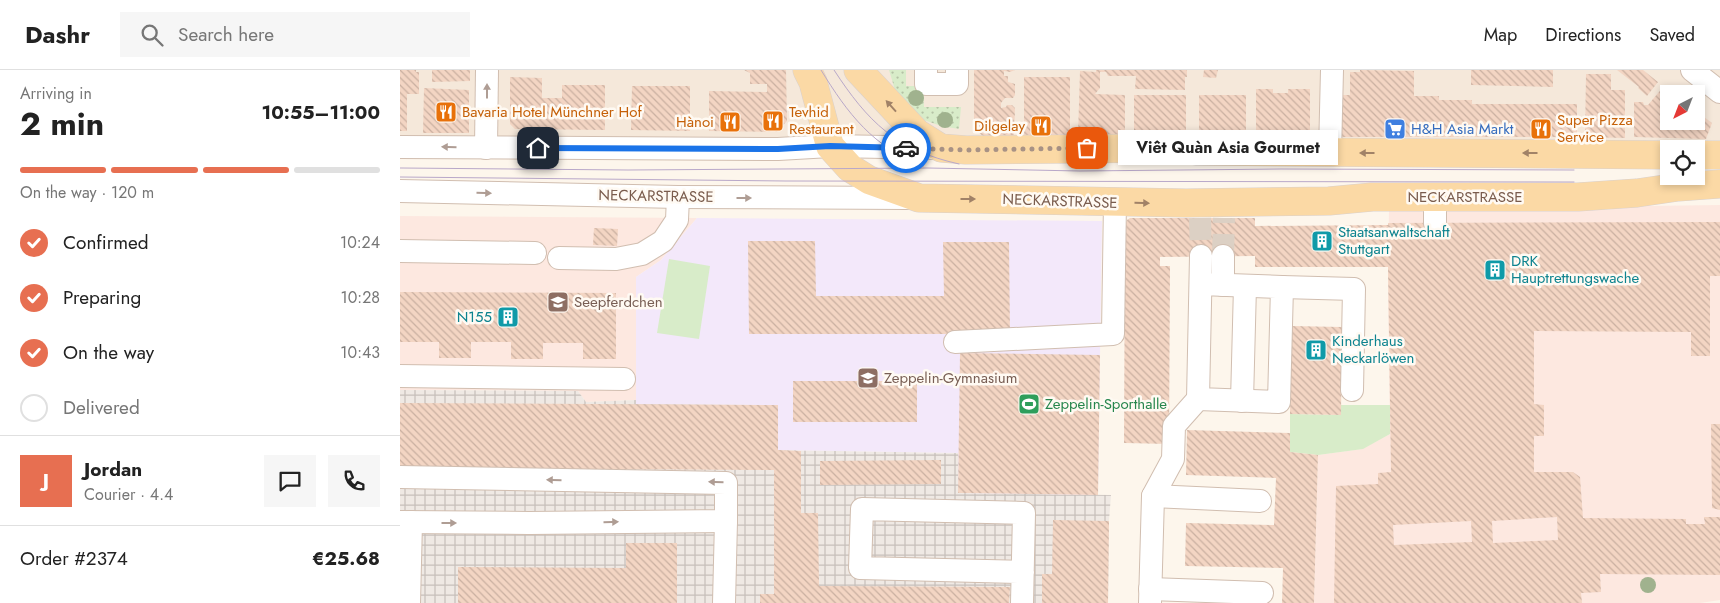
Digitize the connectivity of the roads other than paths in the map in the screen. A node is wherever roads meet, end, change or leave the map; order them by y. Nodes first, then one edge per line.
1 (487, 70) edge
2 (807, 70) edge
3 (858, 70) edge
4 (926, 70) edge
5 (957, 70) edge
6 (1332, 70) edge
7 (1692, 70) edge
8 (1720, 92) edge
9 (400, 146) edge
10 (830, 146) junction
11 (486, 148) junction
12 (941, 148) junction
13 (1330, 153) junction
14 (1578, 154) junction
15 (1641, 155) junction
16 (1660, 155) edge
17 (1705, 155) edge
18 (1720, 155) edge
19 (1720, 184) edge
20 (400, 191) edge
21 (1637, 193) junction
22 (678, 197) junction
23 (1578, 197) junction
24 (919, 198) junction
25 (1115, 202) junction
26 (400, 251) edge
27 (535, 253) dead end
28 (1201, 256) tunnel mouth
29 (1223, 256) tunnel mouth
30 (560, 258) dead end
31 (1212, 285) junction
32 (1245, 286) junction
33 (1282, 287) junction
34 (955, 342) dead end
35 (400, 376) edge
36 (624, 379) dead end
37 (1352, 390) dead end
38 (1198, 399) junction
39 (1242, 401) junction
40 (400, 477) edge
41 (1153, 496) junction
42 (1260, 502) dead end
43 (726, 521) junction
44 (405, 522) edge
45 (1023, 572) junction
46 (1262, 593) dead end
47 (1150, 596) edge
48 (410, 603) edge
49 (724, 603) edge
50 (1022, 603) edge

11 -> 1 street
2 - 10 main road
12 -> 3 main road
4 - 5 street
6 - 13 street
7 - 8 street
11 -> 9 street
10 - 11 street
10 - 12 street
10 - 24 main road
12 - 13 main road
14 -> 13 main road
14 - 15 main road
14 - 23 main road
15 - 16 main road
15 - 21 main road
17 - 18 main road
19 - 21 main road, NECKARSTRASSE
20 -> 22 street, NECKARSTRASSE
21 - 23 main road, NECKARSTRASSE
22 -> 24 street, NECKARSTRASSE
22 - 30 street
25 -> 23 main road, NECKARSTRASSE
24 -> 25 main road, NECKARSTRASSE
25 - 34 street
26 - 27 street
28 - 31 street
29 - 31 street
31 - 32 street
31 - 38 street
32 - 33 street
32 - 39 street
33 - 37 street
33 - 39 street
35 - 36 street
38 - 39 street
38 - 41 street
43 -> 40 street
41 - 42 street
41 - 47 street
44 -> 43 street
43 - 49 street
44 - 48 street
45 - 45 street
45 - 50 street
46 - 47 street

